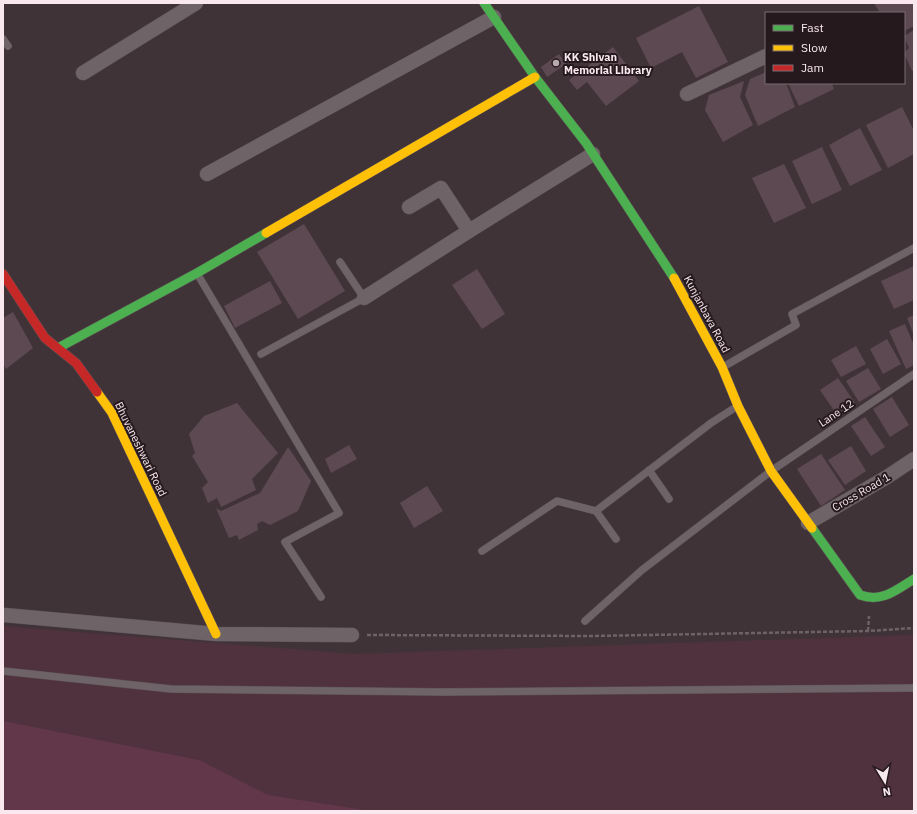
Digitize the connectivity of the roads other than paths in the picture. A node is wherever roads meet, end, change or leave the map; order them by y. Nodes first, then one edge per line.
1 (196, 3) edge
2 (484, 3) edge
3 (494, 17) junction
4 (3, 39) edge
5 (8, 46) dead end
6 (765, 56) edge
7 (84, 72) dead end
8 (535, 77) junction
9 (687, 94) dead end
10 (593, 154) junction
11 (207, 174) dead end
12 (409, 207) dead end
13 (469, 231) junction
14 (914, 248) edge
15 (340, 262) dead end
16 (197, 273) junction
17 (3, 274) edge
18 (364, 298) junction
19 (58, 348) junction
20 (261, 354) dead end
21 (722, 367) junction
22 (914, 374) edge
23 (738, 406) junction
24 (914, 459) edge
25 (649, 470) junction
26 (771, 471) junction
27 (669, 499) dead end
28 (596, 511) junction
29 (808, 523) junction
30 (616, 539) dead end
31 (482, 551) dead end
32 (914, 579) edge
33 (321, 597) dead end
34 (4, 615) edge
35 (585, 621) dead end
36 (216, 634) junction
37 (352, 635) road end
38 (3, 671) edge
39 (914, 688) edge

1 - 7 street
2 - 3 street, Kunjanbava Road
3 - 8 street, Kunjanbava Road
3 - 11 street
4 - 5 lane
6 - 9 street
8 - 10 street, Kunjanbava Road
8 - 16 street
10 - 13 street
10 - 21 street, Kunjanbava Road
12 - 13 street
13 - 18 street
14 - 21 lane
15 - 18 lane
16 - 19 street
16 - 33 lane
17 - 19 street, Bhuvaneshwari Road
18 - 20 lane
19 - 36 street, Bhuvaneshwari Road
21 - 23 street, Kunjanbava Road
22 - 26 lane, Lane 12
23 - 25 lane
23 - 26 street, Kunjanbava Road
24 - 29 street, Cross Road 1
25 - 27 lane
25 - 28 lane
26 - 29 street, Kunjanbava Road
26 - 35 lane, Lane 12
28 - 30 lane
28 - 31 lane
29 - 32 street, Kunjanbava Road
34 - 36 street
36 - 37 street
38 - 39 lane

